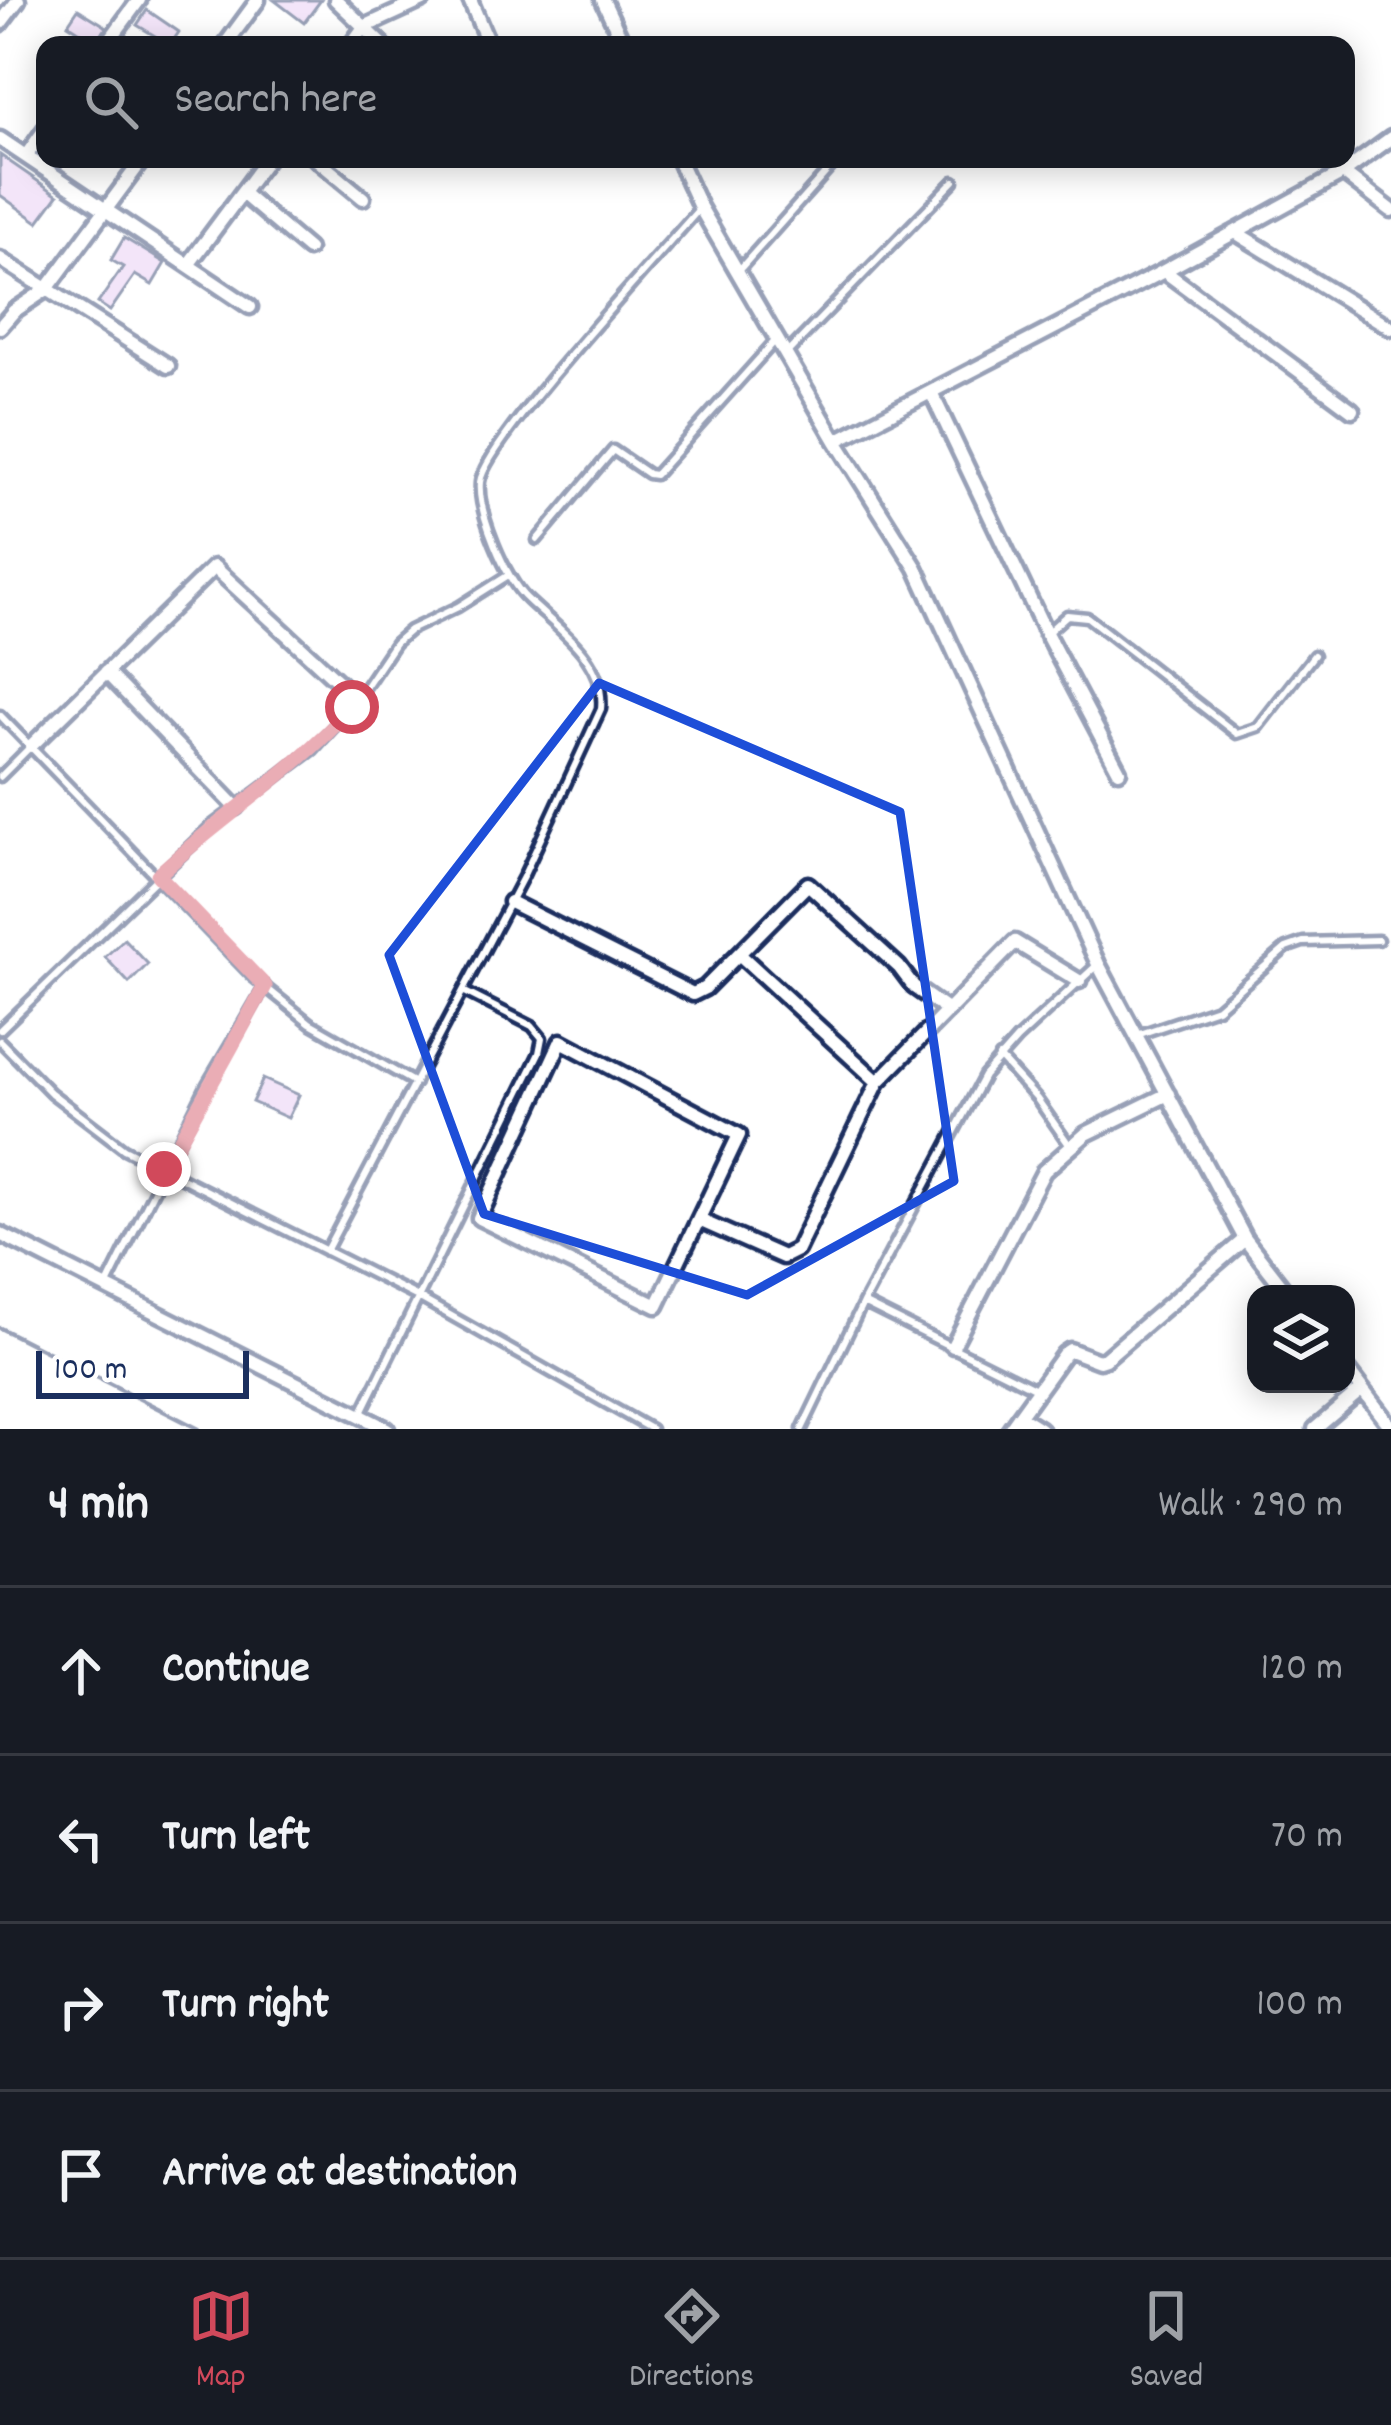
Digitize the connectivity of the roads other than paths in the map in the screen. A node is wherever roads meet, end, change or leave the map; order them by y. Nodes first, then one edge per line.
1 (18, 0) edge
2 (139, 0) edge
3 (258, 0) edge
4 (336, 0) edge
5 (423, 0) edge
6 (470, 0) edge
7 (603, 0) edge
8 (0, 24) edge
9 (364, 27) junction
10 (113, 36) edge
11 (232, 36) edge
12 (358, 36) edge
13 (373, 36) edge
14 (485, 36) edge
15 (620, 36) edge
16 (1391, 138) edge
17 (0, 139) edge
18 (36, 142) edge
19 (26, 156) junction
20 (36, 163) edge
21 (1355, 164) edge
22 (44, 168) edge
23 (136, 168) edge
24 (260, 168) edge
25 (327, 168) edge
26 (682, 168) edge
27 (830, 168) edge
28 (1350, 168) edge
29 (1343, 173) junction
30 (954, 181) dead end
31 (242, 193) junction
32 (363, 197) dead end
33 (700, 207) junction
34 (106, 210) junction
35 (1391, 210) edge
36 (1235, 232) junction
37 (308, 249) dead end
38 (0, 259) edge
39 (188, 266) junction
40 (738, 272) junction
41 (1164, 272) junction
42 (47, 289) junction
43 (250, 307) dead end
44 (0, 327) edge
45 (1391, 328) edge
46 (776, 339) junction
47 (786, 354) junction
48 (168, 366) dead end
49 (931, 392) junction
50 (1352, 410) dead end
51 (836, 441) junction
52 (537, 541) dead end
53 (507, 576) junction
54 (1046, 633) junction
55 (1314, 655) dead end
56 (106, 672) junction
57 (358, 699) junction
58 (0, 715) edge
59 (31, 746) junction
60 (1119, 771) dead end
61 (0, 777) edge
62 (236, 807) junction
63 (158, 875) junction
64 (510, 902) junction
65 (1378, 940) dead end
66 (739, 954) junction
67 (1098, 964) junction
68 (1078, 981) junction
69 (265, 986) junction
70 (463, 991) junction
71 (948, 1012) junction
72 (0, 1030) edge
73 (1136, 1035) junction
74 (0, 1041) edge
75 (999, 1057) junction
76 (878, 1082) junction
77 (415, 1083) junction
78 (1168, 1094) junction
79 (1070, 1146) junction
80 (164, 1169) junction
81 (699, 1220) junction
82 (0, 1234) edge
83 (1246, 1238) junction
84 (326, 1251) junction
85 (1281, 1285) edge
86 (106, 1287) junction
87 (418, 1297) junction
88 (863, 1303) junction
89 (953, 1346) junction
90 (1355, 1380) edge
91 (1362, 1389) junction
92 (1038, 1390) junction
93 (361, 1414) junction
94 (1019, 1416) junction
95 (1391, 1426) edge
96 (386, 1429) edge
97 (651, 1429) edge
98 (802, 1429) edge
99 (1010, 1429) edge
100 (1040, 1429) edge
101 (1315, 1429) edge

1 - 8 street
2 - 10 street
3 - 11 street
4 - 9 street
5 - 9 street
6 - 14 street
7 - 15 street
9 - 12 street
9 - 13 street
16 - 21 street
17 - 19 street
18 - 19 street
19 - 20 street
22 - 34 street
23 - 34 street
24 - 31 street
25 - 32 street
26 - 33 street
27 - 40 lane
28 - 29 street
29 - 35 street
29 - 36 street
30 - 47 lane
31 - 37 street
31 - 39 street
33 - 40 street
33 - 53 lane
34 - 39 street
34 - 42 street
36 - 41 street
36 - 45 street
38 - 42 street
39 - 43 street
40 - 46 street
41 - 49 street
41 - 50 street
42 - 44 street
42 - 48 street
46 - 47 street
46 - 52 lane
47 - 51 street
49 - 51 street
49 - 54 street
51 - 67 street
53 - 57 lane
53 - 64 lane
54 - 55 lane
54 - 60 street
56 - 57 street
56 - 59 street
56 - 62 street
57 - 62 lane
58 - 59 lane
59 - 61 lane
59 - 63 lane
62 - 63 lane
63 - 69 lane
63 - 72 lane
64 - 66 street
64 - 70 lane
65 - 73 lane
66 - 71 street
66 - 76 street
67 - 68 lane
67 - 73 street
68 - 71 street
68 - 75 lane
69 - 77 lane
69 - 80 lane
70 - 77 lane
70 - 87 lane
71 - 76 street
73 - 78 street
74 - 80 lane
75 - 79 lane
75 - 88 lane
76 - 81 street
77 - 84 lane
78 - 79 street
78 - 83 street
79 - 89 street
80 - 84 lane
80 - 86 lane
81 - 81 street
82 - 86 street
83 - 85 street
83 - 92 street
84 - 87 lane
86 - 93 street
87 - 93 lane
87 - 97 lane
88 - 89 lane
88 - 98 lane
89 - 92 lane
90 - 91 street
91 - 95 street
91 - 101 street
92 - 94 street
93 - 96 street
94 - 99 street
94 - 100 street

